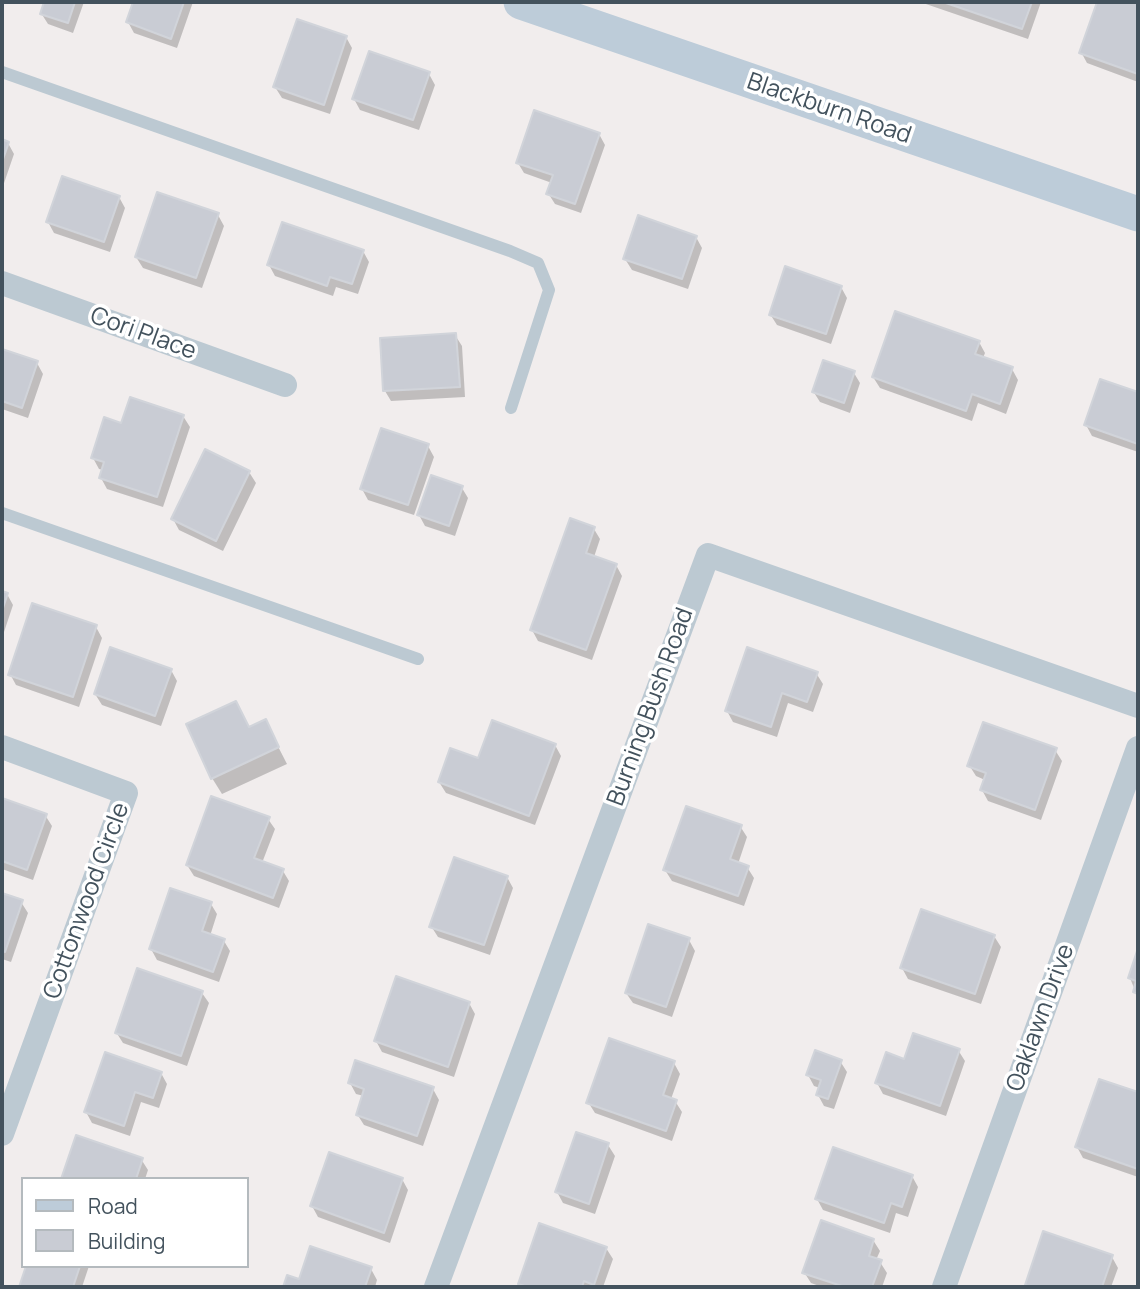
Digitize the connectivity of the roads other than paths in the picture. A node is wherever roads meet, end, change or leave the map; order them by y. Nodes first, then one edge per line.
1 (521, 2) edge
2 (2, 72) edge
3 (1138, 215) edge
4 (2, 283) edge
5 (285, 385) dead end
6 (511, 408) dead end
7 (2, 513) edge
8 (418, 659) dead end
9 (1138, 706) edge
10 (2, 747) edge
11 (1138, 748) edge
12 (2, 1134) edge
13 (436, 1287) edge
14 (944, 1287) edge

1 - 3 main road, Blackburn Road
2 - 6 lane
4 - 5 street, Cori Place
7 - 8 lane
9 - 13 street, Burning Bush Road
10 - 12 street, Cottonwood Circle
11 - 14 street, Oaklawn Drive

